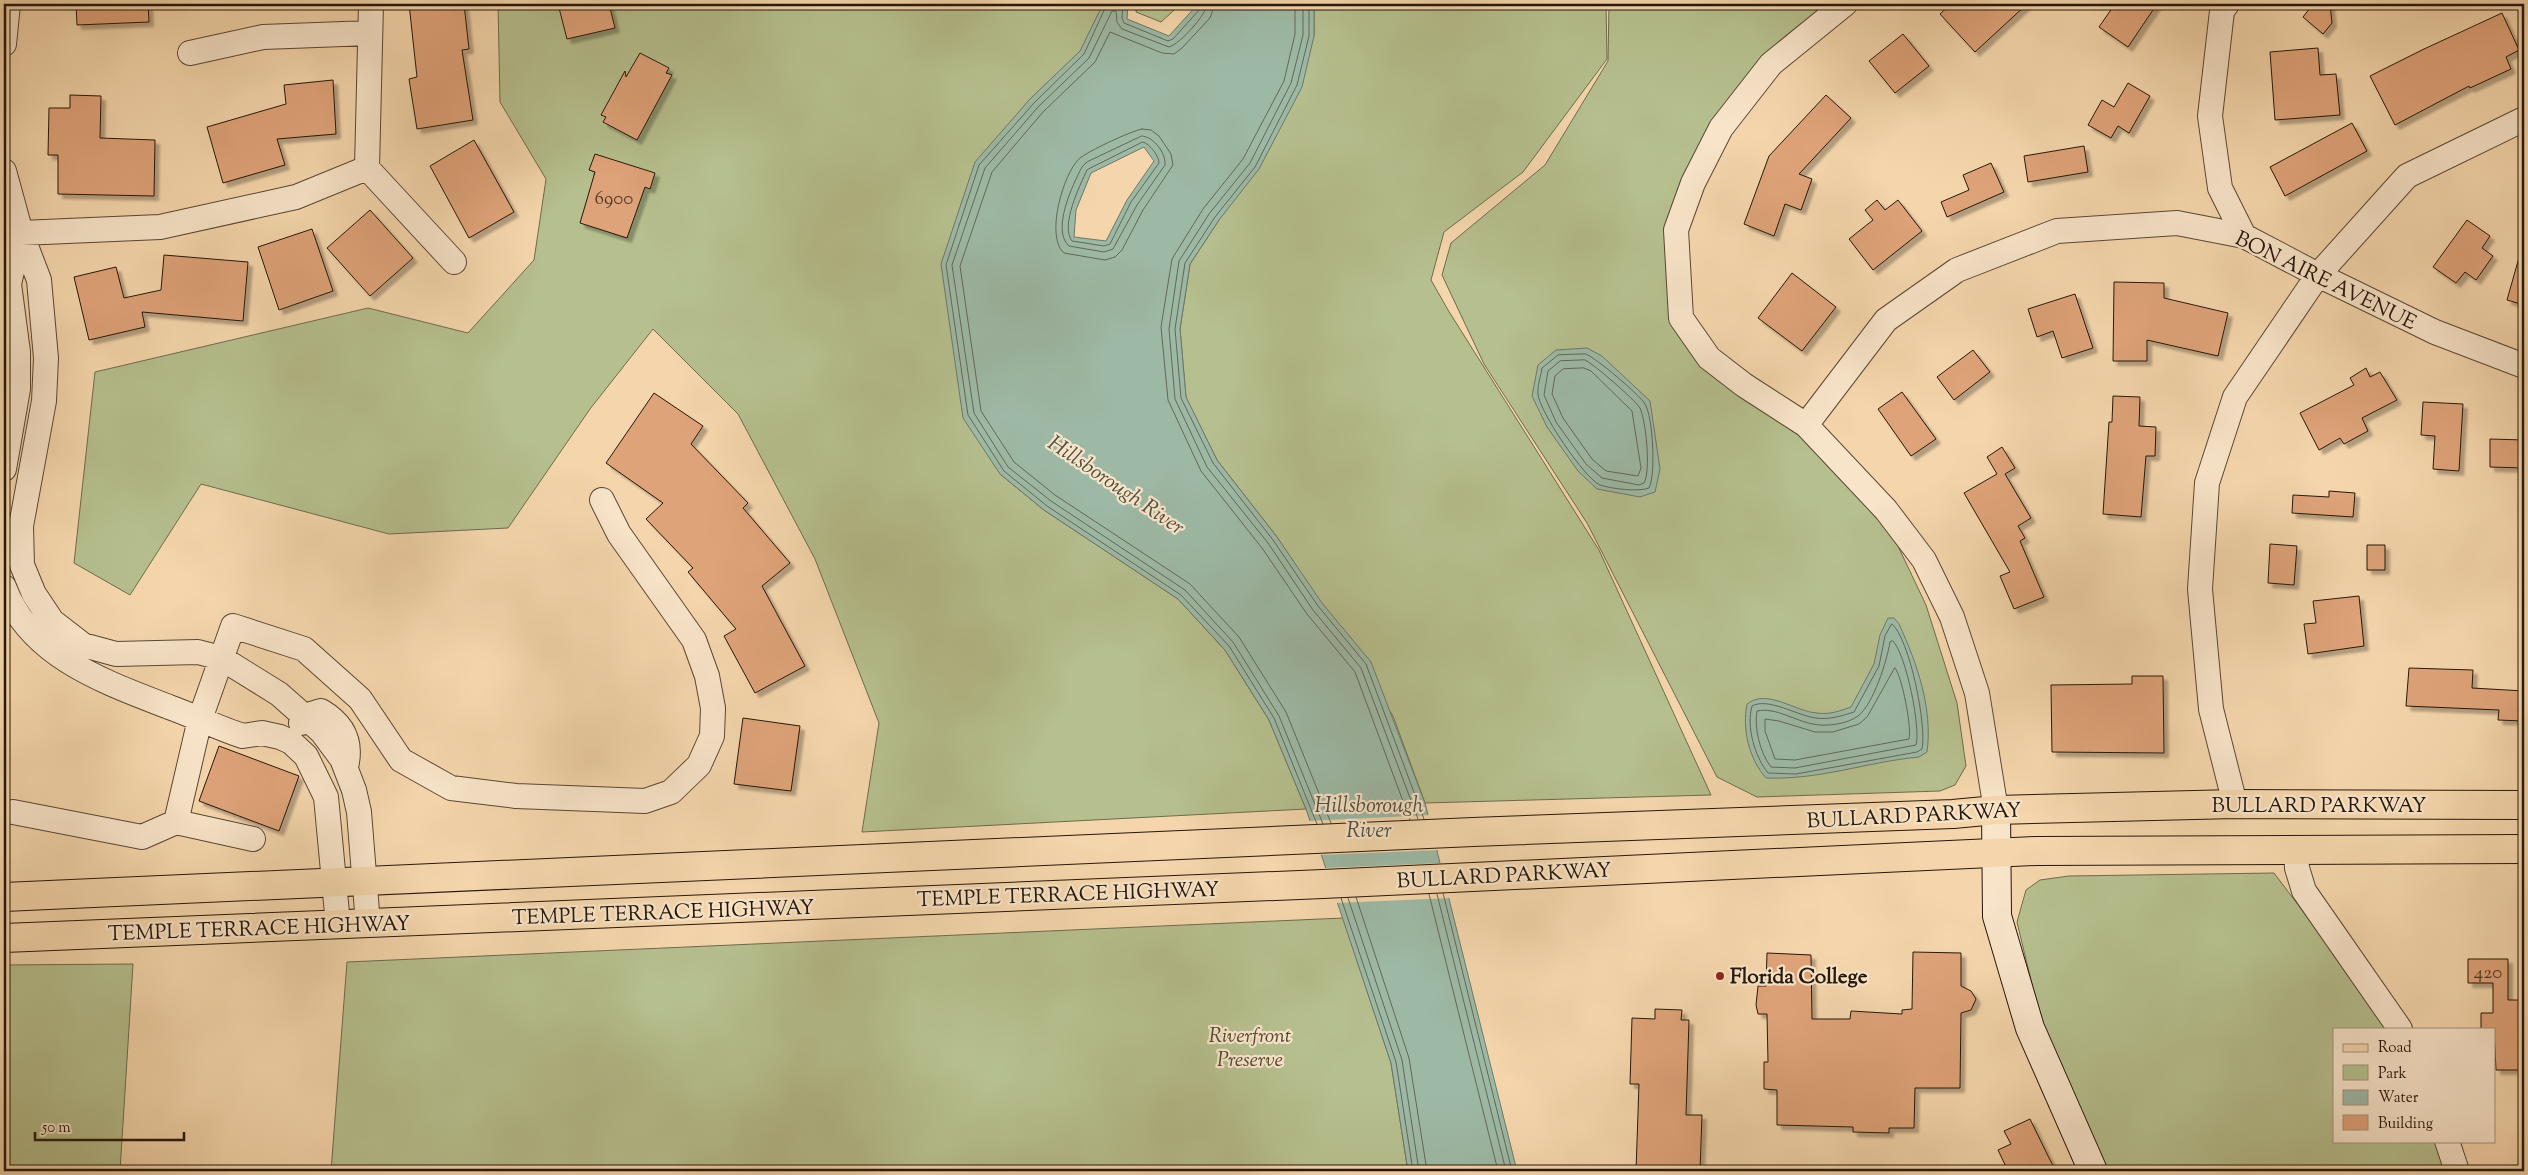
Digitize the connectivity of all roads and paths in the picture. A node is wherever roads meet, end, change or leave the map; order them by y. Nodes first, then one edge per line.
1 (8, 4) edge
2 (371, 4) edge
3 (1845, 4) edge
4 (2227, 4) edge
5 (370, 32) junction
6 (4, 44) edge
7 (190, 53) dead end
8 (2524, 118) edge
9 (366, 168) junction
10 (4, 171) edge
11 (21, 233) junction
12 (2244, 236) junction
13 (454, 262) dead end
14 (2318, 275) junction
15 (2524, 366) edge
16 (1806, 425) junction
17 (4, 469) edge
18 (602, 500) dead end
19 (4, 587) edge
20 (221, 658) junction
21 (305, 716) junction
22 (200, 719) junction
23 (291, 742) junction
24 (2235, 804) junction
25 (2524, 805) edge
26 (1996, 810) junction
27 (14, 812) dead end
28 (176, 822) junction
29 (253, 839) dead end
30 (1304, 840) joint
31 (2524, 848) edge
32 (2296, 849) junction
33 (1996, 854) junction
34 (335, 882) junction
35 (364, 882) junction
36 (1323, 884) joint
37 (4, 897) edge
38 (338, 924) junction
39 (368, 924) junction
40 (4, 938) edge
41 (2399, 1028) edge
42 (2447, 1142) edge
43 (2093, 1171) edge
44 (2457, 1171) edge

1 - 6 street
2 - 5 street
3 - 16 street
4 - 12 street
5 - 7 street
5 - 9 street
8 - 14 street
9 - 11 street
9 - 13 street
10 - 11 street
11 - 17 street
11 - 20 street
12 - 14 street, BON AIRE AVENUE
12 - 16 street, BON AIRE AVENUE
14 - 15 street, BON AIRE AVENUE
14 - 24 street
16 - 26 street
18 - 20 street
19 - 22 street
20 - 21 street
20 - 22 street
21 - 23 street
21 - 35 street
22 - 23 street
22 - 28 street
23 - 34 street
24 - 25 main road, BULLARD PARKWAY
24 - 26 main road, BULLARD PARKWAY
26 - 30 main road, BULLARD PARKWAY
26 - 33 street
27 - 28 street
28 - 29 street
30 - 35 main road, TEMPLE TERRACE HIGHWAY
31 - 32 main road, BULLARD PARKWAY
32 - 33 main road, BULLARD PARKWAY
32 - 41 street
33 - 36 main road, BULLARD PARKWAY
33 - 43 street
34 - 35 main road, TEMPLE TERRACE HIGHWAY
34 - 37 main road, TEMPLE TERRACE HIGHWAY
34 - 38 street
35 - 39 street
36 - 39 main road, TEMPLE TERRACE HIGHWAY
38 - 39 main road, TEMPLE TERRACE HIGHWAY
38 - 40 main road, TEMPLE TERRACE HIGHWAY
42 - 44 street

